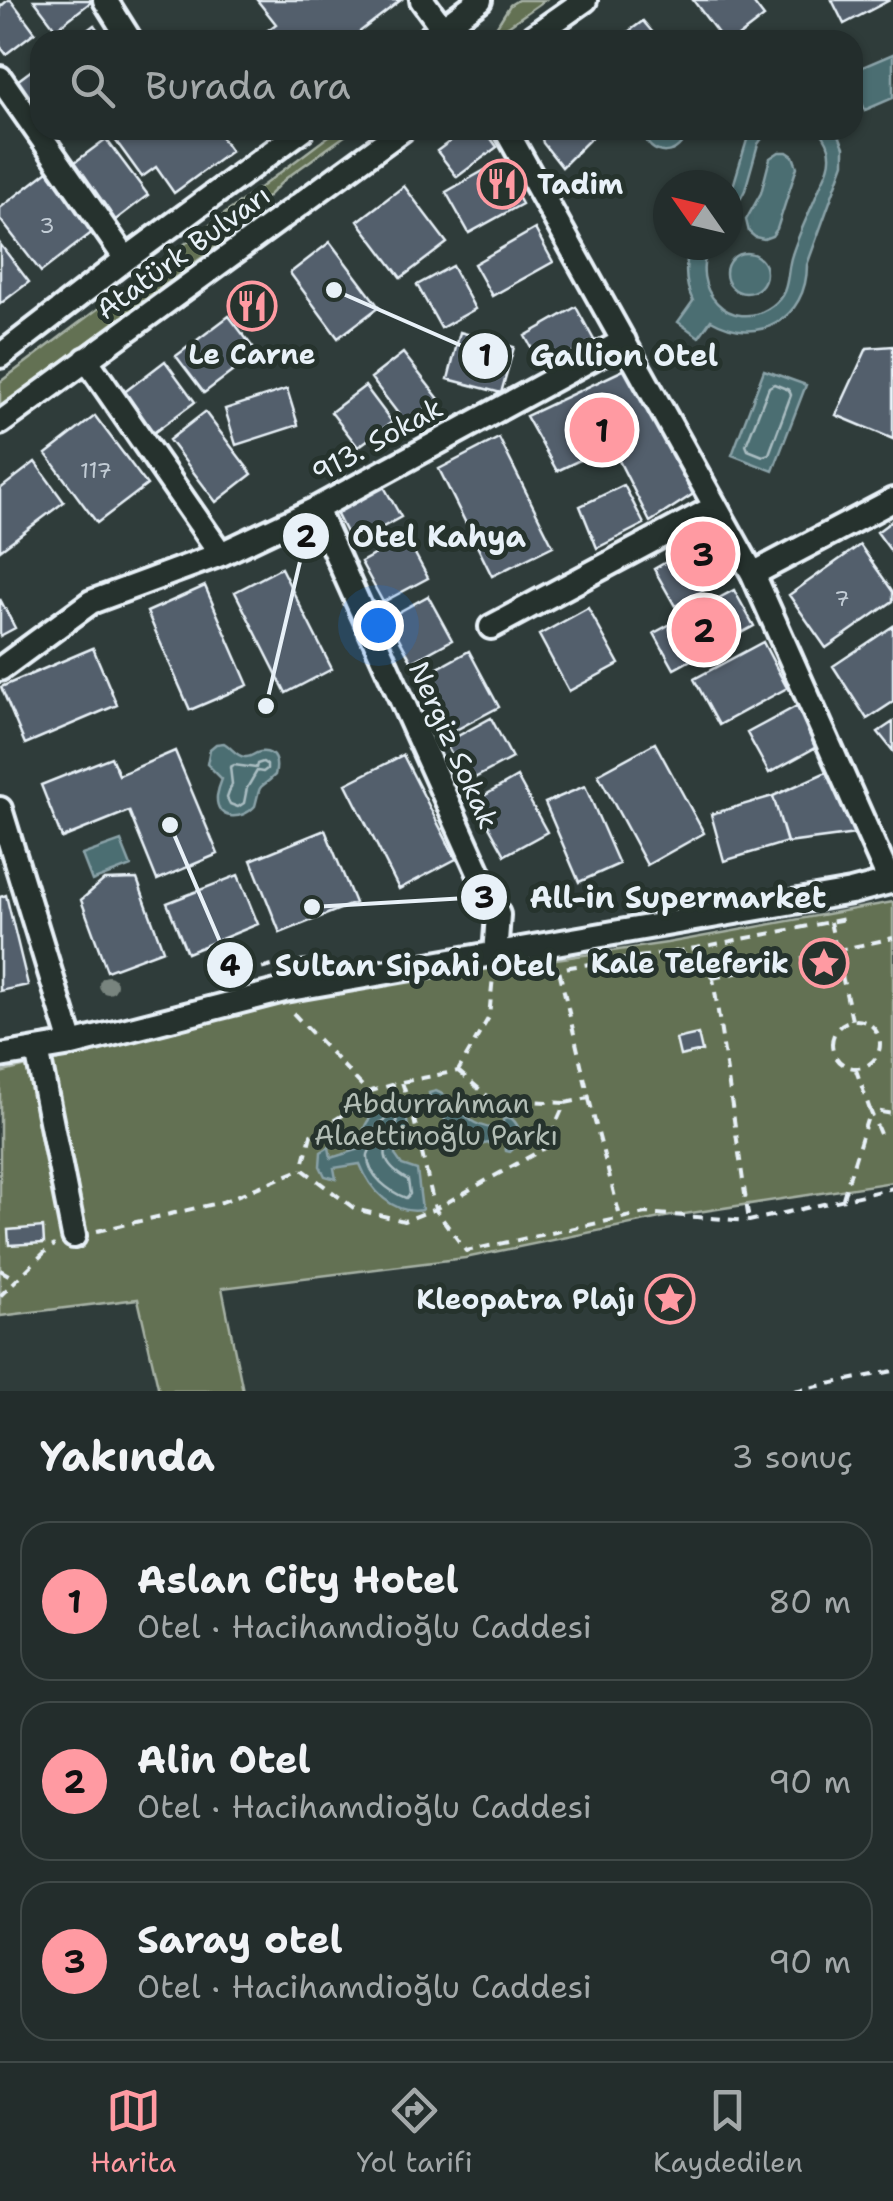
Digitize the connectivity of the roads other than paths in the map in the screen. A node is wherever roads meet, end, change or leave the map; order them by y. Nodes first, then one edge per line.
1 (105, 0) edge
2 (422, 0) edge
3 (480, 0) edge
4 (585, 0) edge
5 (124, 30) edge
6 (437, 30) edge
7 (447, 30) edge
8 (542, 30) edge
9 (1, 81) edge
10 (30, 113) edge
11 (53, 140) edge
12 (288, 140) edge
13 (388, 140) edge
14 (512, 140) edge
15 (126, 259) junction
16 (624, 341) junction
17 (0, 356) edge
18 (86, 359) junction
19 (0, 423) edge
20 (893, 500) edge
21 (715, 507) junction
22 (316, 508) junction
23 (221, 554) junction
24 (752, 574) junction
25 (491, 627) dead end
26 (0, 669) edge
27 (0, 809) edge
28 (892, 882) edge
29 (494, 954) junction
30 (72, 1044) junction
31 (37, 1050) junction
32 (0, 1056) edge
33 (74, 1236) road end

1 - 5 street
2 - 6 street
3 - 7 street
4 - 8 street
9 - 10 street
11 - 15 street
12 - 15 street, Atatürk Bulvarı
13 - 18 street, Atatürk Bulvarı
14 - 16 street
15 - 17 street, Atatürk Bulvarı
16 - 21 street
16 - 22 street, 913. Sokak
18 - 19 street, Atatürk Bulvarı
18 - 23 street
20 - 24 street
21 - 24 street
21 - 25 street
22 - 23 street, 913. Sokak
22 - 29 street, Nergiz Sokak
23 - 26 street, 913. Sokak
24 - 28 street
27 - 30 street
28 - 29 street
29 - 30 street
30 - 31 street
31 - 32 street
31 - 33 street

